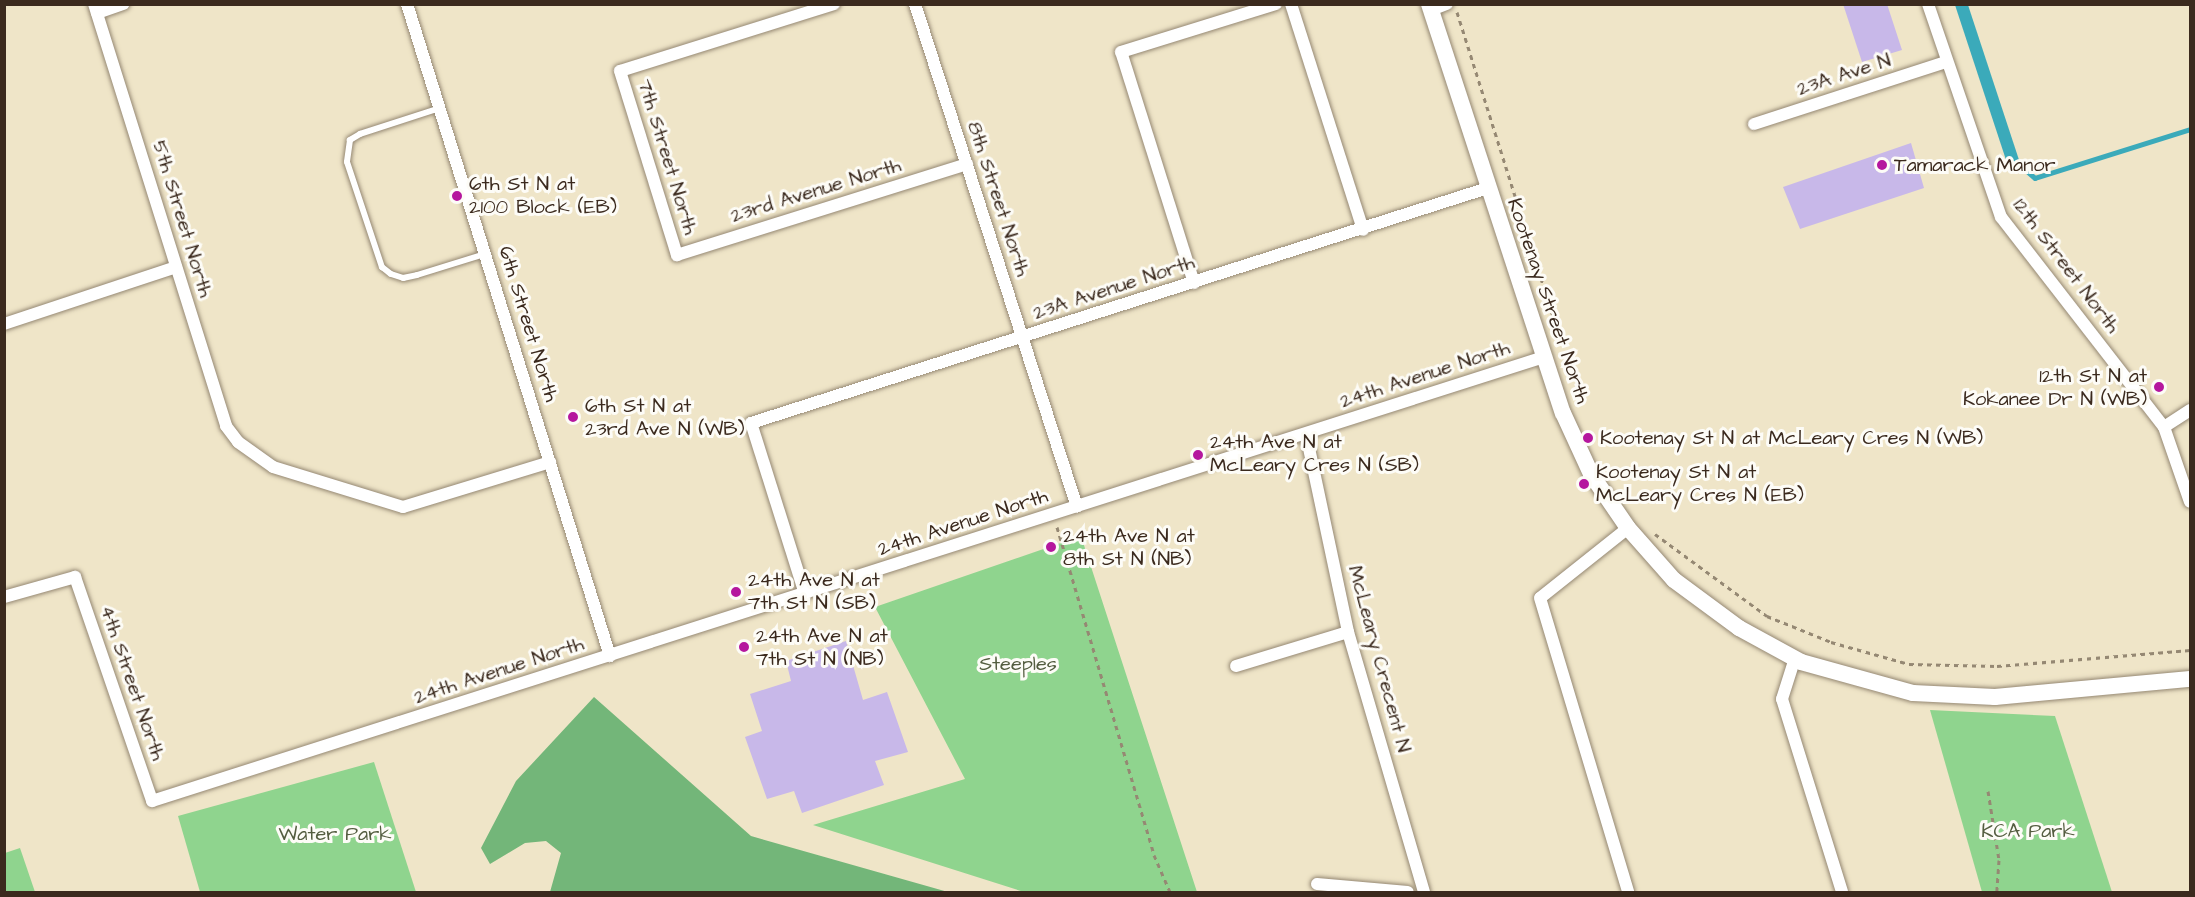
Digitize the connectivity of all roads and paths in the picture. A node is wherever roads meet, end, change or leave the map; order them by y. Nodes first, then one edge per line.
1 (123, 4) edge
2 (407, 4) edge
3 (834, 4) edge
4 (915, 4) edge
5 (1275, 4) edge
6 (1291, 4) edge
7 (1447, 4) edge
8 (1454, 4) edge
9 (1928, 4) edge
10 (1430, 7) edge
11 (96, 9) edge
12 (1946, 62) junction
13 (440, 108) junction
14 (1754, 124) dead end
15 (967, 164) junction
16 (1488, 188) junction
17 (1363, 230) junction
18 (485, 254) junction
19 (677, 255) joint
20 (176, 267) junction
21 (1194, 283) junction
22 (4, 324) edge
23 (1022, 338) junction
24 (1544, 357) junction
25 (2190, 410) edge
26 (2164, 427) junction
27 (1306, 434) junction
28 (550, 462) junction
29 (2190, 502) edge
30 (1077, 507) junction
31 (1053, 515) junction
32 (1628, 528) junction
33 (805, 594) junction
34 (4, 597) edge
35 (1348, 632) junction
36 (2190, 650) edge
37 (610, 656) junction
38 (1795, 658) junction
39 (1236, 666) dead end
40 (2190, 679) edge
41 (1988, 791) dead end
42 (152, 801) joint
43 (1317, 884) dead end
44 (1170, 892) edge
45 (1408, 892) edge
46 (1424, 892) edge
47 (1628, 892) edge
48 (1842, 892) edge
49 (1997, 892) edge

1 - 11 street
2 - 13 street, 6th Street North
3 - 19 street, 7th Street North
4 - 15 street, 8th Street North
5 - 21 street
6 - 17 street
7 - 10 street
8 - 24 path
9 - 12 street, 12th Street North
10 - 16 street, Kootenay Street North
11 - 20 street, 5th Street North
12 - 14 street, 23A Ave N
12 - 26 street, 12th Street North
13 - 18 street, 6th Street North
13 - 18 lane
15 - 19 street, 23rd Avenue North
15 - 23 street, 8th Street North
16 - 17 street, 23A Avenue North
16 - 24 street, Kootenay Street North
17 - 21 street, 23A Avenue North
18 - 28 street, 6th Street North
20 - 22 street
20 - 28 street, 5th Street North
21 - 23 street, 23A Avenue North
23 - 30 street, 8th Street North
23 - 33 street, 23A Avenue North
24 - 27 street, 24th Avenue North
24 - 32 street, Kootenay Street North
25 - 26 street
26 - 29 street, 12th Street North
27 - 30 street, 24th Avenue North
27 - 35 street, McLeary Crecent N
28 - 37 street, 6th Street North
30 - 31 street, 24th Avenue North
31 - 33 street, 24th Avenue North
31 - 44 path
32 - 36 path
32 - 38 street, Kootenay Street North
32 - 47 street
33 - 37 street, 24th Avenue North
34 - 42 street, 4th Street North
35 - 39 street
35 - 46 street, McLeary Crecent N
37 - 42 street, 24th Avenue North
38 - 40 street, Kootenay Street North
38 - 48 street
41 - 49 path
43 - 45 street

